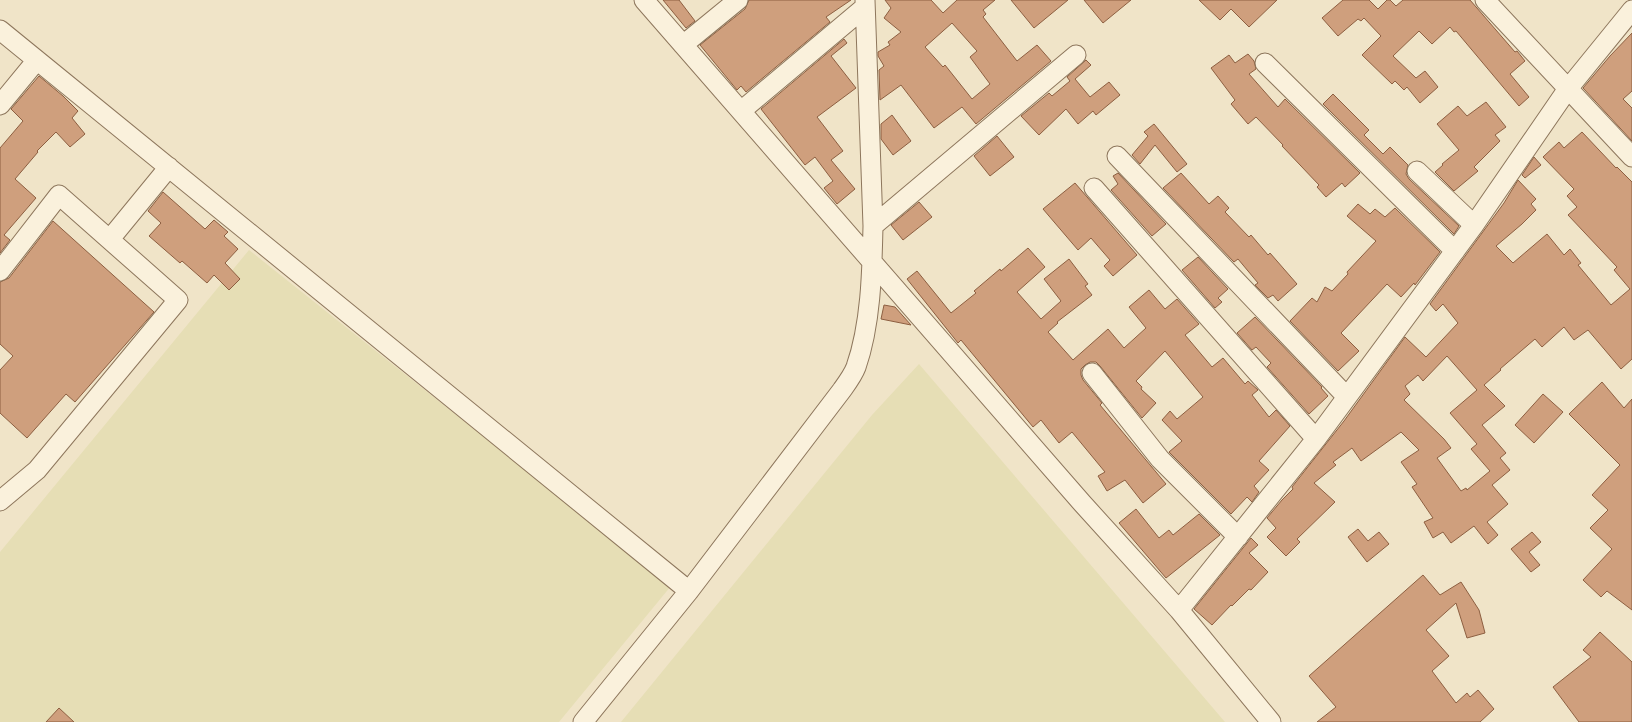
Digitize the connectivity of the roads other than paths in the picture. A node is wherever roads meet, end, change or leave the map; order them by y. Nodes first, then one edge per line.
1 (644, 0) edge
2 (738, 0) edge
3 (1486, 0) edge
4 (865, 3) edge
5 (1632, 10) edge
6 (0, 30) edge
7 (683, 46) junction
8 (1076, 55) dead end
9 (37, 60) junction
10 (1266, 63) dead end
11 (1567, 90) junction
12 (0, 105) edge
13 (741, 111) junction
14 (1117, 156) dead end
15 (1632, 157) edge
16 (169, 167) junction
17 (1418, 171) dead end
18 (1094, 188) dead end
19 (1474, 225) junction
20 (873, 226) junction
21 (110, 239) junction
22 (1454, 251) junction
23 (873, 262) junction
24 (0, 271) edge
25 (1092, 373) dead end
26 (1347, 397) junction
27 (1316, 439) junction
28 (0, 501) edge
29 (1238, 537) junction
30 (689, 591) junction
31 (1179, 610) junction
32 (583, 722) edge
33 (1271, 722) edge

1 - 7 street
2 - 7 street
3 - 11 street
4 - 13 street
4 - 20 street
5 - 11 street
6 - 9 street
7 - 13 street
8 - 20 street
9 - 12 street
9 - 16 street
10 - 22 street
11 - 15 street
11 - 19 street
13 - 23 street
14 - 26 street
16 - 21 street
16 - 30 street
17 - 19 street
18 - 27 street
19 - 22 street
20 - 23 street
21 - 24 street
21 - 28 street
22 - 26 street
23 - 30 street
23 - 31 street
25 - 29 street
26 - 27 street
27 - 29 street
29 - 31 street
30 - 32 street
31 - 33 street

